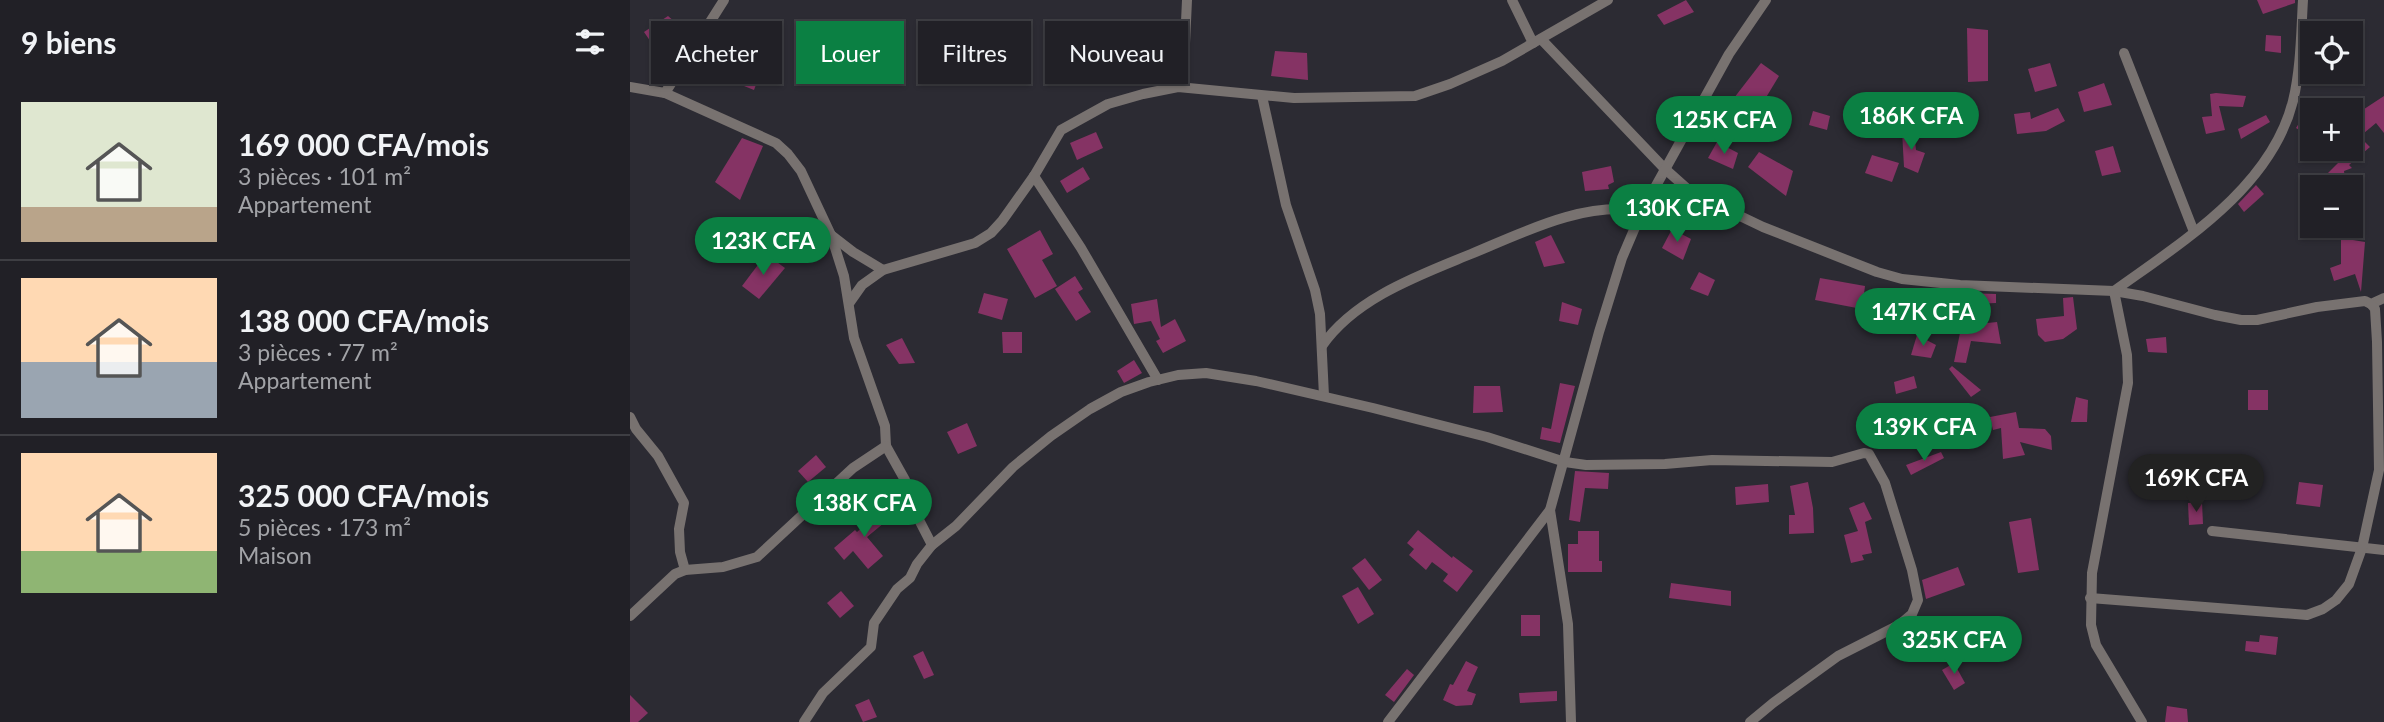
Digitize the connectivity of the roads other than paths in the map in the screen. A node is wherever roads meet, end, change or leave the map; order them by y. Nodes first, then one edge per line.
1 (724, 0) edge
2 (1187, 0) edge
3 (1512, 0) edge
4 (1606, 0) edge
5 (1766, 0) edge
6 (2303, 0) edge
7 (1537, 41) junction
8 (2124, 53) dead end
9 (1184, 87) junction
10 (630, 88) edge
11 (665, 93) junction
12 (1262, 96) junction
13 (1664, 168) junction
14 (1034, 176) junction
15 (1642, 211) junction
16 (2194, 232) junction
17 (831, 235) junction
18 (883, 270) junction
19 (2114, 291) junction
20 (2384, 298) edge
21 (850, 302) junction
22 (2371, 304) junction
23 (1322, 346) junction
24 (1158, 380) junction
25 (1324, 397) junction
26 (630, 417) edge
27 (886, 446) junction
28 (1565, 461) junction
29 (1550, 510) junction
30 (2212, 531) dead end
31 (932, 545) junction
32 (2362, 548) junction
33 (2384, 550) edge
34 (685, 570) junction
35 (2090, 598) junction
36 (630, 616) edge
37 (804, 722) edge
38 (1388, 722) edge
39 (1571, 722) edge
40 (1749, 722) edge
41 (2142, 722) edge

1 - 11 street
2 - 9 street
3 - 7 street
4 - 7 street
5 - 13 street
6 - 16 street
7 - 12 street
7 - 13 street
8 - 16 street
9 - 12 street
9 - 14 street
10 - 11 street
11 - 17 street
12 - 23 street
13 - 15 street
13 - 19 street
14 - 18 street
14 - 24 street
15 - 23 street
15 - 28 street
16 - 19 street
17 - 18 street
17 - 21 street
18 - 21 street
19 - 22 street
19 - 35 street
20 - 22 street
21 - 27 street
22 - 32 street
23 - 25 street
24 - 25 street
24 - 31 street
25 - 28 street
26 - 34 street
27 - 31 street
27 - 34 street
28 - 29 street
28 - 40 street
29 - 38 street
29 - 39 street
30 - 32 street
31 - 37 street
32 - 33 street
32 - 35 street
34 - 36 street
35 - 41 street

